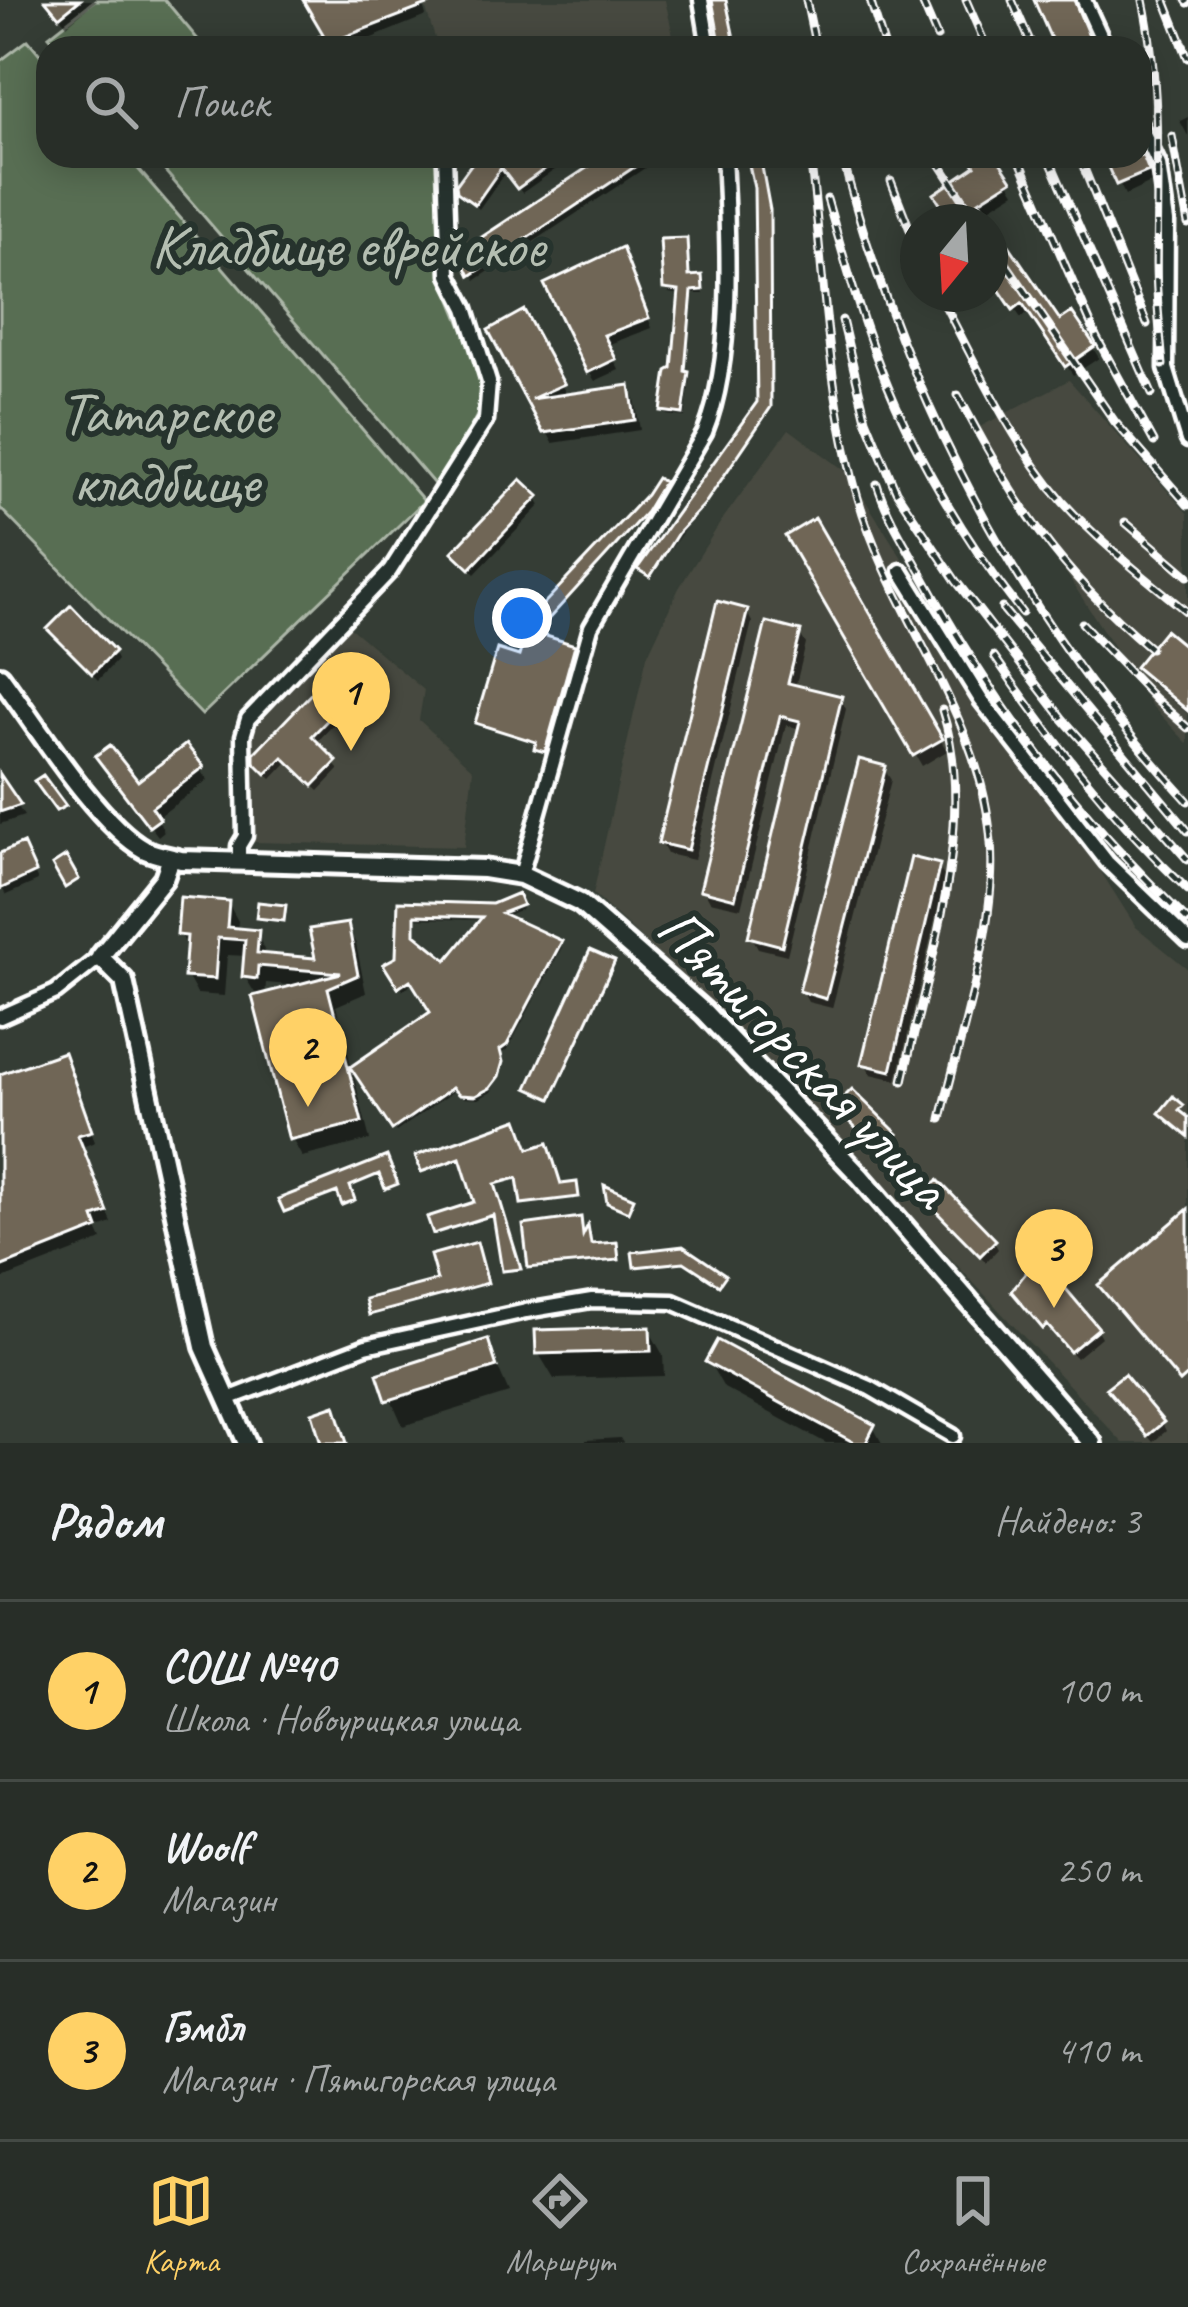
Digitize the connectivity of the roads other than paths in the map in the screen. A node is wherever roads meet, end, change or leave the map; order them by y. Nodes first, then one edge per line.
1 (700, 0) edge
2 (1084, 0) edge
3 (707, 36) edge
4 (1100, 36) edge
5 (1152, 149) edge
6 (445, 168) edge
7 (724, 168) edge
8 (1188, 440) edge
9 (901, 571) dead end
10 (0, 676) edge
11 (171, 858) junction
12 (239, 863) junction
13 (521, 875) junction
14 (1188, 940) edge
15 (100, 958) junction
16 (0, 1017) edge
17 (228, 1399) junction
18 (953, 1436) dead end
19 (247, 1443) edge
20 (1091, 1443) edge

1 - 3 street
2 - 4 street
5 - 8 street
6 - 12 street
7 - 13 street
9 - 14 street
10 - 11 main road
11 - 12 main road, Пятигорская улица
11 - 15 main road
12 - 13 main road, Пятигорская улица
13 - 20 main road, Пятигорская улица
15 - 16 street
15 - 17 main road
17 - 18 street
17 - 19 main road

